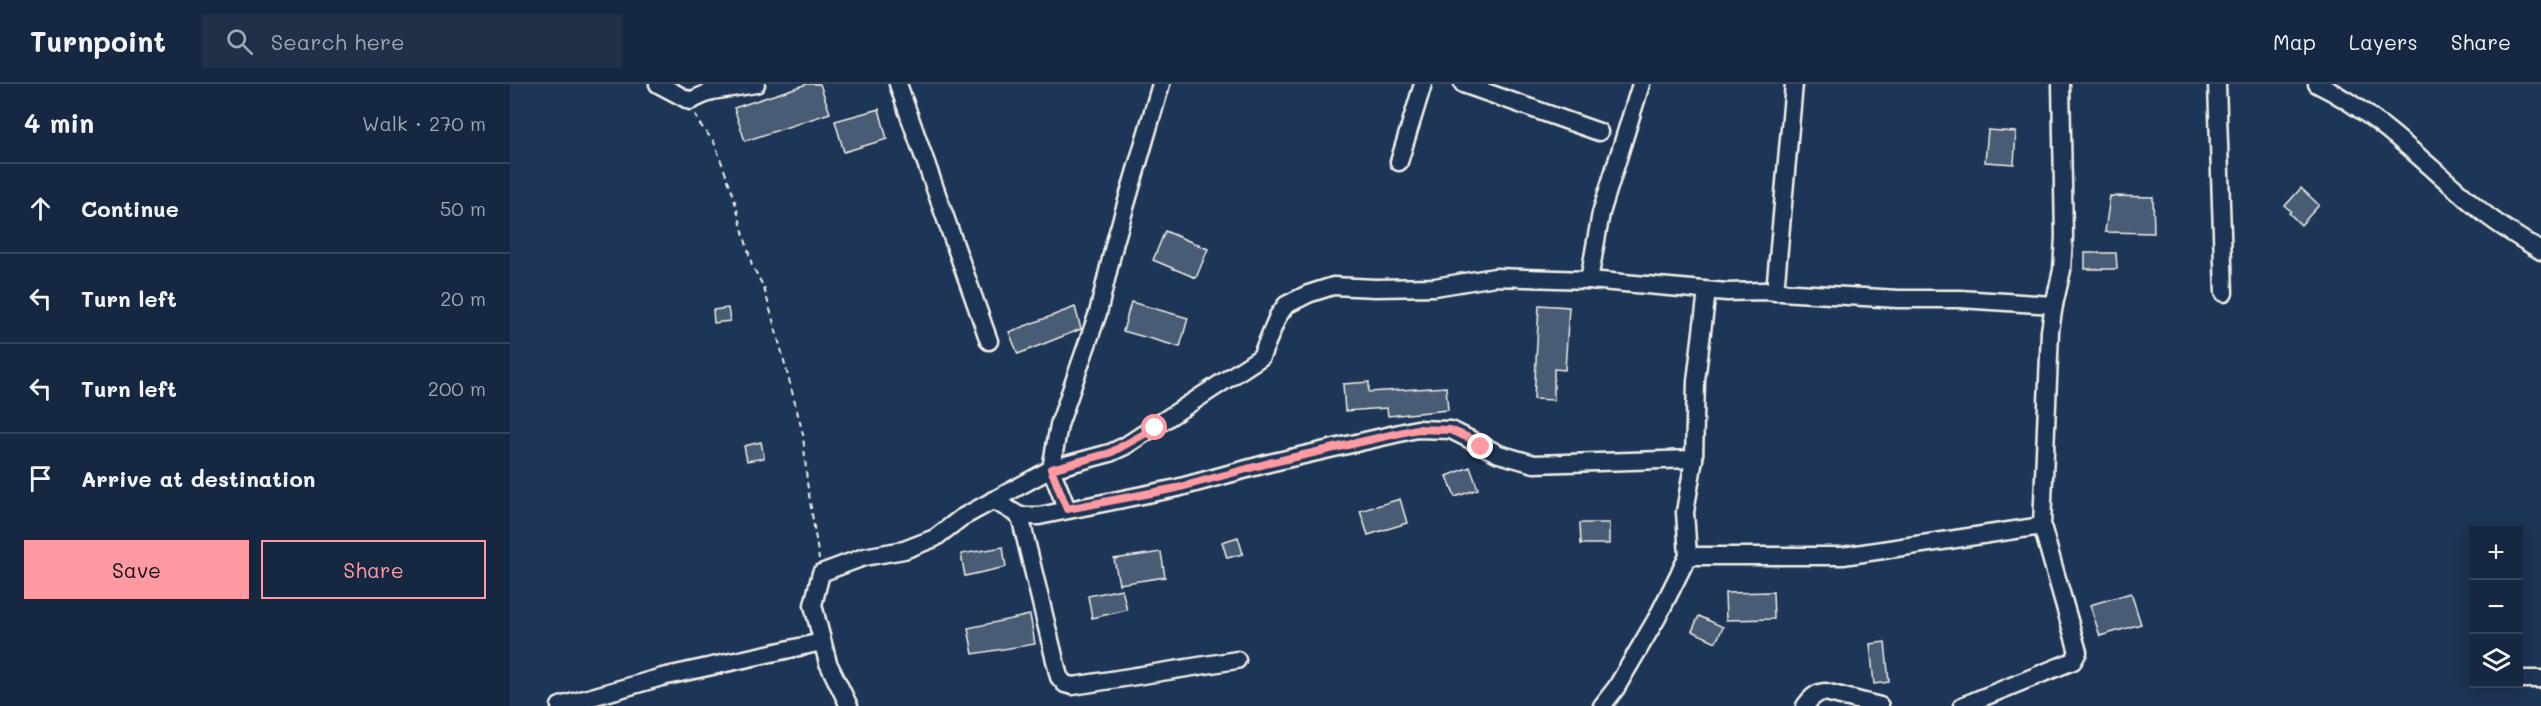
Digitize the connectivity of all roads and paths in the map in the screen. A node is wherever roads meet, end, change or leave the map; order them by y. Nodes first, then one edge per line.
1 (657, 84) edge
2 (756, 84) edge
3 (898, 84) edge
4 (1161, 84) edge
5 (1423, 84) edge
6 (1463, 84) edge
7 (1641, 84) edge
8 (1794, 84) edge
9 (2061, 84) edge
10 (2217, 84) edge
11 (2317, 84) edge
12 (690, 101) junction
13 (1599, 132) dead end
14 (1399, 162) dead end
15 (2541, 251) edge
16 (1589, 280) junction
17 (1707, 291) junction
18 (1775, 292) junction
19 (2224, 293) dead end
20 (2054, 305) junction
21 (989, 341) dead end
22 (1694, 459) junction
23 (1051, 469) junction
24 (993, 500) junction
25 (1067, 509) junction
26 (1020, 516) junction
27 (2042, 526) junction
28 (1688, 556) junction
29 (821, 573) junction
30 (822, 642) junction
31 (1237, 660) dead end
32 (2523, 679) edge
33 (2541, 679) edge
34 (560, 706) edge
35 (849, 706) edge
36 (1602, 706) edge
37 (1805, 706) edge
38 (1880, 706) edge
39 (1962, 706) edge

1 - 12 street
2 - 12 street
3 - 21 street
4 - 23 street
5 - 14 street
6 - 13 street
7 - 16 street
8 - 18 street
9 - 20 street
10 - 19 street
11 - 15 street
12 - 29 path
16 - 17 street
16 - 23 street
17 - 18 street
17 - 22 street
18 - 20 street
20 - 27 street
22 - 25 street
22 - 28 street
23 - 24 street
23 - 25 street
24 - 26 street
24 - 29 street
25 - 26 street
26 - 31 street
27 - 28 street
27 - 39 street
28 - 36 street
29 - 30 street
30 - 34 street
30 - 35 street
32 - 33 street
37 - 38 street

